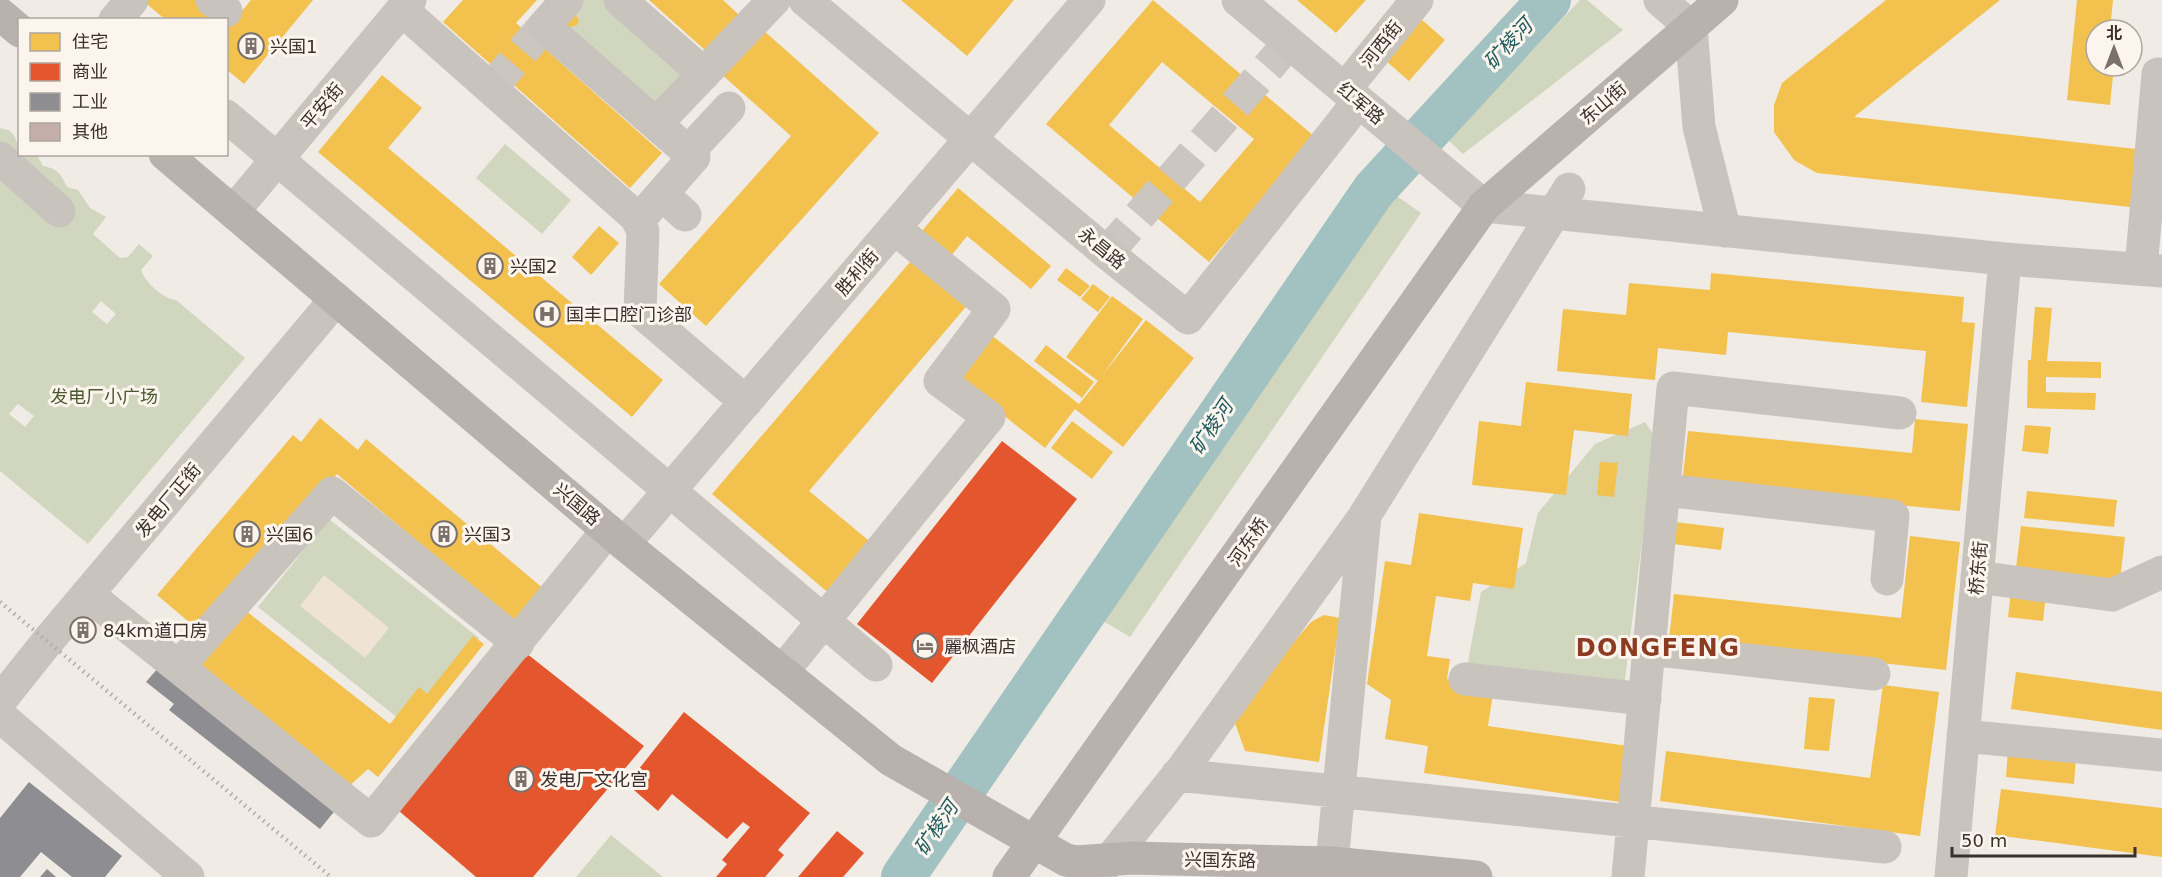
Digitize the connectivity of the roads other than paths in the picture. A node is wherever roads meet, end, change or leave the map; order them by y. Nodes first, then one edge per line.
1 (132, 0) edge
2 (567, 0) edge
3 (620, 0) edge
4 (774, 0) edge
5 (805, 0) edge
6 (1089, 0) edge
7 (1238, 0) edge
8 (1417, 0) edge
9 (1660, 0) edge
10 (1722, 0) edge
11 (406, 5) edge
12 (117, 18) edge
13 (1691, 27) junction
14 (2158, 74) dead end
15 (701, 77) junction
16 (1350, 93) junction
17 (228, 118) edge
18 (656, 124) junction
19 (970, 139) junction
20 (701, 152) junction
21 (167, 156) edge
22 (0, 158) edge
23 (278, 159) junction
24 (1476, 199) junction
25 (1562, 201) junction
26 (60, 211) dead end
27 (234, 212) junction
28 (638, 221) junction
29 (894, 228) junction
30 (1725, 231) junction
31 (2005, 259) junction
32 (2151, 270) edge
33 (336, 299) junction
34 (746, 402) junction
35 (1900, 413) dead end
36 (670, 490) junction
37 (1664, 490) junction
38 (1365, 515) junction
39 (616, 537) junction
40 (2162, 572) edge
41 (1977, 578) junction
42 (1887, 579) dead end
43 (87, 594) junction
44 (823, 621) junction
45 (518, 643) junction
46 (1649, 649) junction
47 (876, 665) dead end
48 (178, 667) junction
49 (782, 672) junction
50 (1874, 674) dead end
51 (1465, 679) dead end
52 (1645, 699) junction
53 (0, 701) edge
54 (0, 716) edge
55 (1963, 736) junction
56 (2162, 755) edge
57 (1177, 775) junction
58 (1338, 791) junction
59 (1633, 822) junction
60 (1008, 827) joint
61 (1885, 847) dead end
62 (1332, 863) junction
63 (1103, 868) edge
64 (1197, 868) edge
65 (1372, 872) edge
66 (188, 877) edge
67 (1009, 877) edge
68 (1476, 877) edge
69 (1628, 877) edge
70 (1951, 877) edge

1 - 12 street
2 - 18 street
3 - 15 street
4 - 15 street
5 - 19 street, 永昌路
6 - 19 street, 胜利街
7 - 16 street, 红军路
8 - 16 street, 河西街
9 - 13 street
10 - 13 main road, 东山街
11 - 23 street, 平安街
11 - 28 street
13 - 24 main road, 东山街
13 - 30 street
14 - 32 street
15 - 18 street
15 - 20 street
16 - 19 street, 永昌路
16 - 24 street, 红军路
17 - 23 street
18 - 20 street
19 - 29 street, 胜利街
20 - 28 street
21 - 27 main road, 兴国路
22 - 26 street
23 - 27 street, 平安街
23 - 36 street
24 - 25 street
24 - 67 main road, 河东桥, bridge
25 - 30 street
25 - 38 street
27 - 33 main road, 兴国路
28 - 34 street
29 - 34 street, 胜利街
29 - 44 street
30 - 31 street
31 - 32 street
31 - 41 street, 桥东街
33 - 39 main road, 兴国路
33 - 43 street, 发电厂正街
34 - 36 street, 胜利街
35 - 37 street
36 - 39 street, 胜利街
36 - 44 street
37 - 42 street
37 - 46 street
38 - 57 street
38 - 58 street
39 - 45 street, 胜利街
39 - 49 main road, 兴国路
40 - 41 street
41 - 55 street, 桥东街
43 - 48 street
43 - 53 street, 发电厂正街
44 - 47 street
44 - 49 street
45 - 48 street
45 - 48 street, 胜利街
46 - 50 street
46 - 52 street
49 - 60 main road, 兴国路
51 - 52 street
52 - 59 street
54 - 66 street
55 - 56 street
55 - 70 street, 桥东街
57 - 58 street
57 - 63 street
58 - 59 street
58 - 62 street
59 - 61 street
59 - 69 street
60 - 63 main road, 兴国东路
62 - 64 main road, 兴国东路
62 - 65 main road, 兴国东路
63 - 64 main road, 兴国东路
65 - 68 main road, 兴国东路

